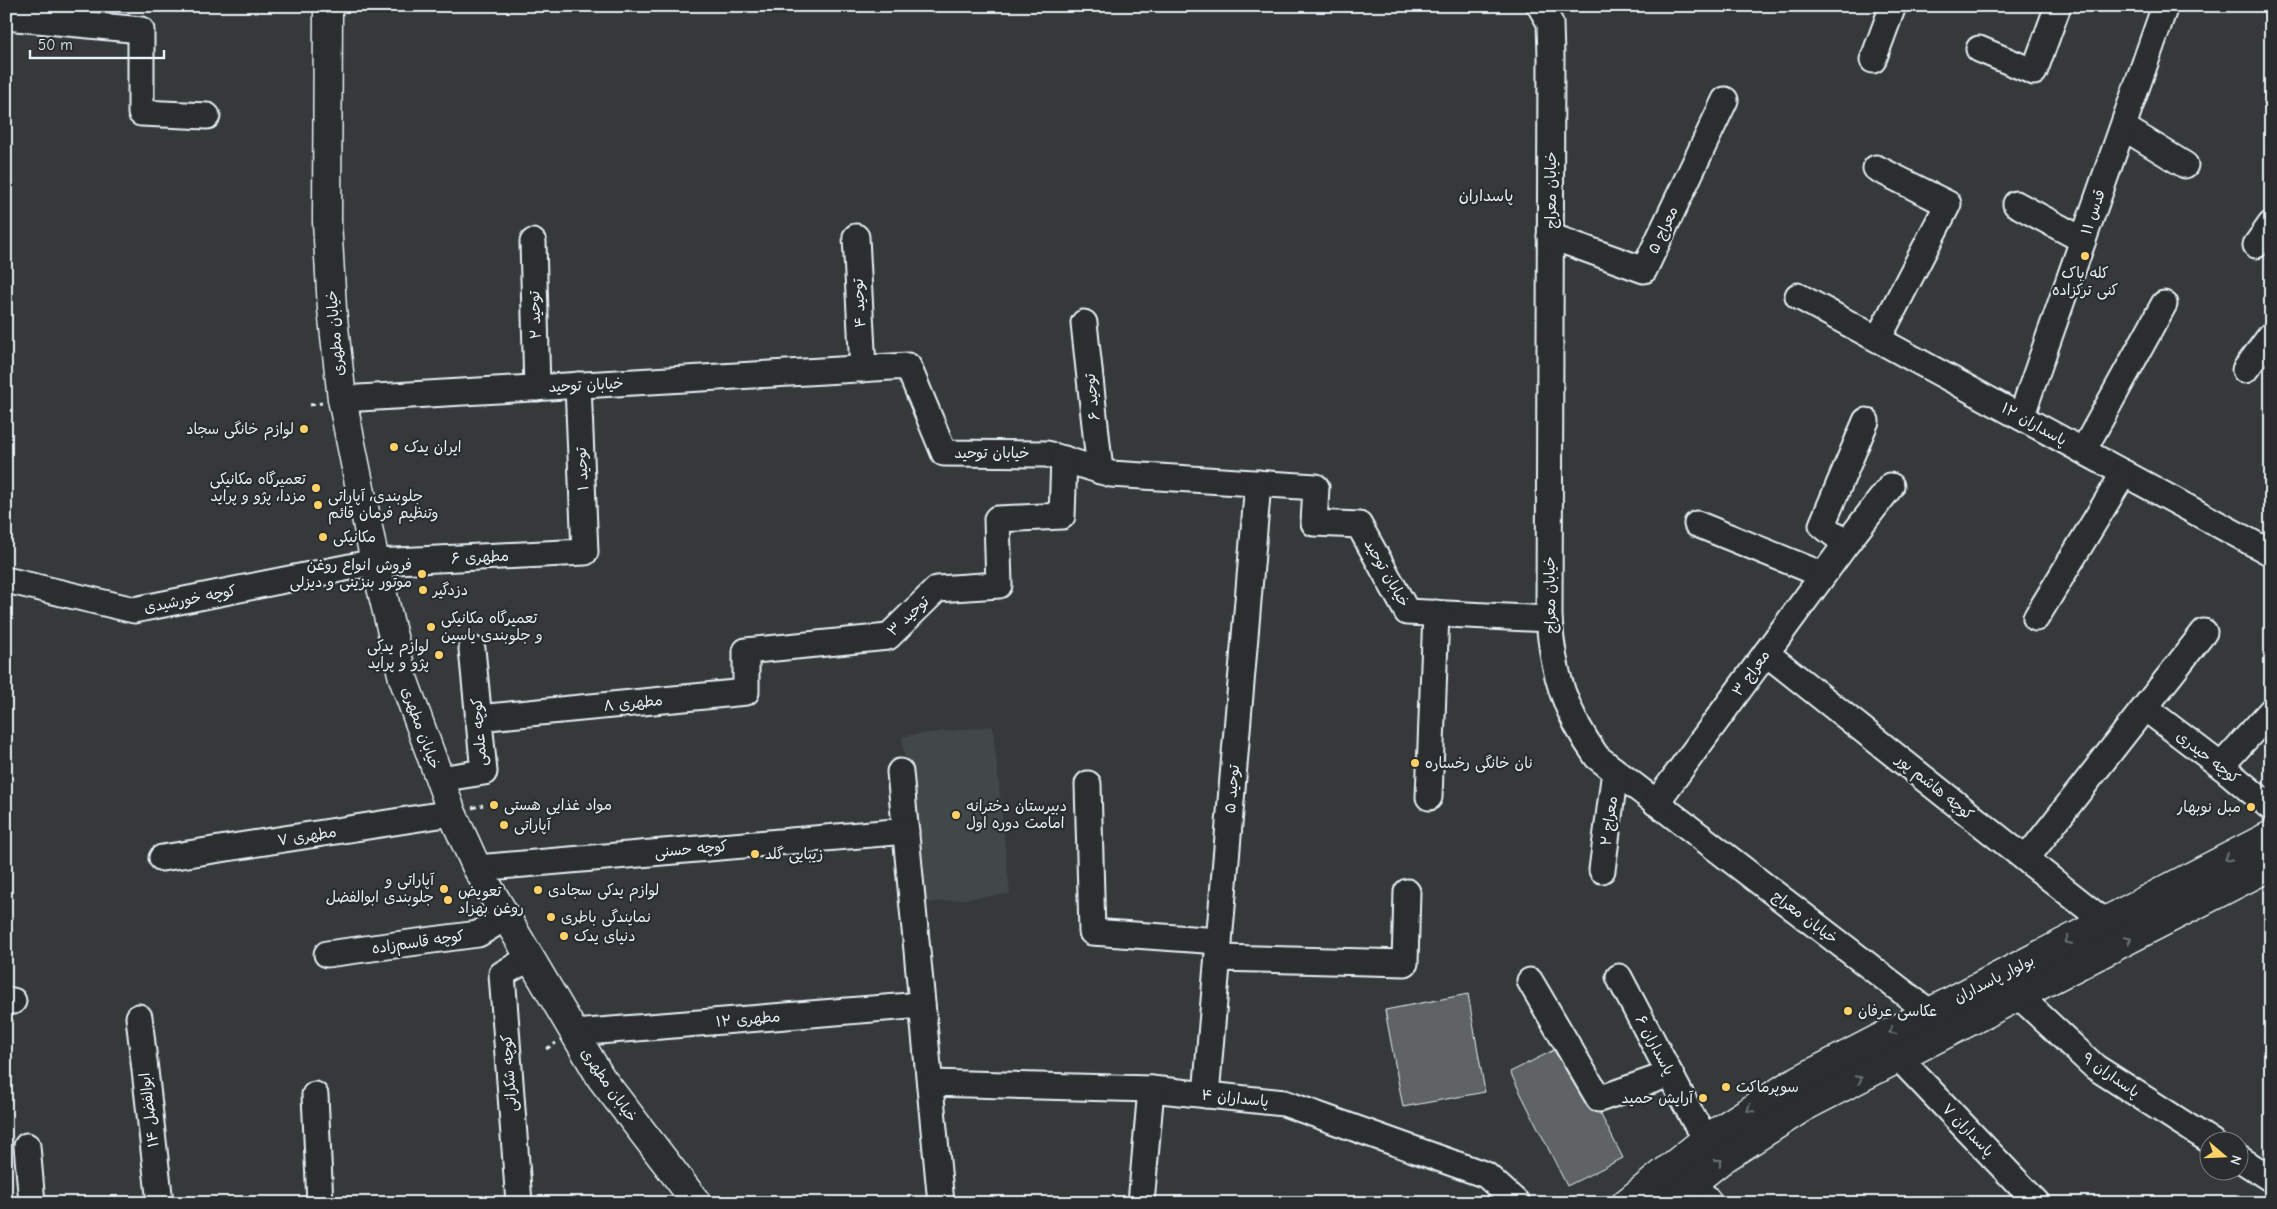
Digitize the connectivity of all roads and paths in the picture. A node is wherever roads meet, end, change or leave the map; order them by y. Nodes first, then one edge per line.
1 (328, 6) edge
2 (1540, 6) edge
3 (1893, 6) edge
4 (2058, 6) edge
5 (2165, 6) edge
6 (6, 17) edge
7 (1979, 49) dead end
8 (1873, 60) dead end
9 (1725, 100) dead end
10 (206, 116) dead end
11 (2123, 127) junction
12 (2185, 165) dead end
13 (1876, 168) dead end
14 (2016, 204) dead end
15 (2271, 224) edge
16 (1550, 236) junction
17 (856, 237) dead end
18 (2083, 240) junction
19 (532, 242) dead end
20 (2256, 245) dead end
21 (1798, 296) dead end
22 (2164, 304) dead end
23 (1084, 323) dead end
24 (2271, 335) edge
25 (1878, 339) junction
26 (863, 368) junction
27 (2245, 370) dead end
28 (578, 385) junction
29 (537, 388) junction
30 (342, 400) junction
31 (2021, 417) junction
32 (1866, 421) dead end
33 (2083, 451) junction
34 (1064, 459) junction
35 (1100, 471) junction
36 (2124, 473) junction
37 (1258, 483) junction
38 (1891, 486) dead end
39 (1697, 524) dead end
40 (1846, 544) junction
41 (585, 552) joint
42 (2271, 553) edge
43 (376, 562) junction
44 (1823, 575) junction
45 (6, 580) edge
46 (1436, 613) junction
47 (2036, 618) dead end
48 (1549, 619) junction
49 (2204, 632) dead end
50 (472, 649) dead end
51 (746, 650) joint
52 (1766, 653) junction
53 (2145, 708) junction
54 (2271, 711) edge
55 (478, 718) junction
56 (2221, 766) junction
57 (1616, 771) junction
58 (900, 772) dead end
59 (440, 779) junction
60 (1088, 784) dead end
61 (1429, 797) dead end
62 (1656, 803) junction
63 (2271, 808) edge
64 (452, 813) junction
65 (906, 831) junction
66 (2271, 835) edge
67 (162, 858) dead end
68 (2026, 859) junction
69 (2271, 866) edge
70 (477, 868) junction
71 (1602, 870) dead end
72 (1407, 892) dead end
73 (506, 917) junction
74 (2105, 922) junction
75 (1219, 949) junction
76 (327, 954) dead end
77 (530, 958) junction
78 (1619, 977) dead end
79 (1530, 981) dead end
80 (2019, 996) junction
81 (922, 1005) junction
82 (1929, 1012) junction
83 (138, 1017) dead end
84 (574, 1033) junction
85 (1899, 1058) junction
86 (1670, 1074) junction
87 (930, 1083) junction
88 (1151, 1089) junction
89 (315, 1095) dead end
90 (1206, 1095) junction
91 (2200, 1134) edge
92 (1707, 1138) junction
93 (27, 1146) dead end
94 (2250, 1165) edge
95 (2271, 1179) edge
96 (1701, 1193) edge
97 (2031, 1201) edge
98 (32, 1203) edge
99 (160, 1203) edge
100 (320, 1203) edge
101 (519, 1203) edge
102 (697, 1203) edge
103 (941, 1203) edge
104 (1141, 1203) edge
105 (1517, 1203) edge
106 (1626, 1203) edge
107 (1667, 1203) edge

1 - 30 main road, خیابان مطهری
2 - 16 street, خیابان معراج
3 - 8 street
4 - 7 street
5 - 11 street, قدس ۱۱
6 - 10 street
9 - 16 street, معراج ۵
11 - 12 street
11 - 18 street, قدس ۱۱
13 - 25 street
14 - 18 street
15 - 20 street
16 - 48 street, خیابان معراج
17 - 26 street, توحید ۴
18 - 31 street, قدس ۱۱
19 - 29 street, توحید ۲
21 - 25 street, پاسداران ۱۲
22 - 33 street
23 - 35 street, توحید ۶
24 - 27 street
25 - 31 street, پاسداران ۱۲
26 - 28 street, خیابان توحید
26 - 34 street, خیابان توحید
28 - 29 street, خیابان توحید
28 - 41 street, توحید ۱
29 - 30 street, خیابان توحید
30 - 43 main road, خیابان مطهری
31 - 33 street, پاسداران ۱۲
32 - 40 street
33 - 36 street, پاسداران ۱۲
34 - 35 street, خیابان توحید
34 - 51 street, توحید ۳
35 - 37 street, خیابان توحید
36 - 42 street, پاسداران ۱۲
36 - 47 street
37 - 46 street, خیابان توحید
37 - 75 street, توحید ۵
38 - 40 street, معراج ۳
39 - 44 street
40 - 44 street, معراج ۳
41 - 43 street, مطهری ۶
43 - 45 street, کوچه خورشیدی
43 - 59 main road, خیابان مطهری
44 - 52 street, معراج ۳
46 - 48 street, خیابان توحید
46 - 61 street
48 - 57 street, خیابان معراج
49 - 53 street
50 - 55 street, کوچه علمی
51 - 55 street, مطهری ۸
52 - 62 street, معراج ۳
52 - 68 street, کوچه هاشم پور
53 - 56 street, کوچه حیدری
53 - 68 street
54 - 56 street
55 - 59 street, کوچه علمی
56 - 63 street, کوچه حیدری
57 - 62 street, خیابان معراج
57 - 71 street, معراج ۲
58 - 65 street
59 - 64 main road, خیابان مطهری
60 - 75 street
62 - 82 street, خیابان معراج
64 - 67 street, مطهری ۷
64 - 70 main road, خیابان مطهری
65 - 70 street, کوچه حسنی
65 - 81 street
66 -> 74 main road, بولوار پاسداران
68 - 74 street, کوچه هاشم پور
80 -> 69 main road, بولوار پاسداران
70 - 73 main road, خیابان مطهری
72 - 75 street
73 - 76 street, کوچه قاسم‌زاده
73 - 77 main road, خیابان مطهری
74 -> 82 main road, بولوار پاسداران
75 - 90 street, توحید ۵
77 - 84 main road, خیابان مطهری
77 - 101 street, کوچه شکرانی
78 - 86 street, پاسداران ۶
79 - 86 street
80 - 85 main road, بولوار پاسداران
80 - 91 street, پاسداران ۹
81 - 84 street, مطهری ۱۲
81 - 87 street
82 -> 92 main road, بولوار پاسداران
83 - 99 street, ابوالفضل ۱۴
84 - 102 main road, خیابان مطهری
96 -> 85 main road, بولوار پاسداران
85 - 97 street, پاسداران ۷
86 - 92 street, پاسداران ۶
87 - 88 street, پاسداران ۴
87 - 103 street
88 - 90 street, پاسداران ۴
88 - 104 street
89 - 100 street
90 - 105 street, پاسداران ۴
92 - 106 main road, بولوار پاسداران
93 - 98 street
94 - 95 street
96 - 107 main road, بولوار پاسداران

